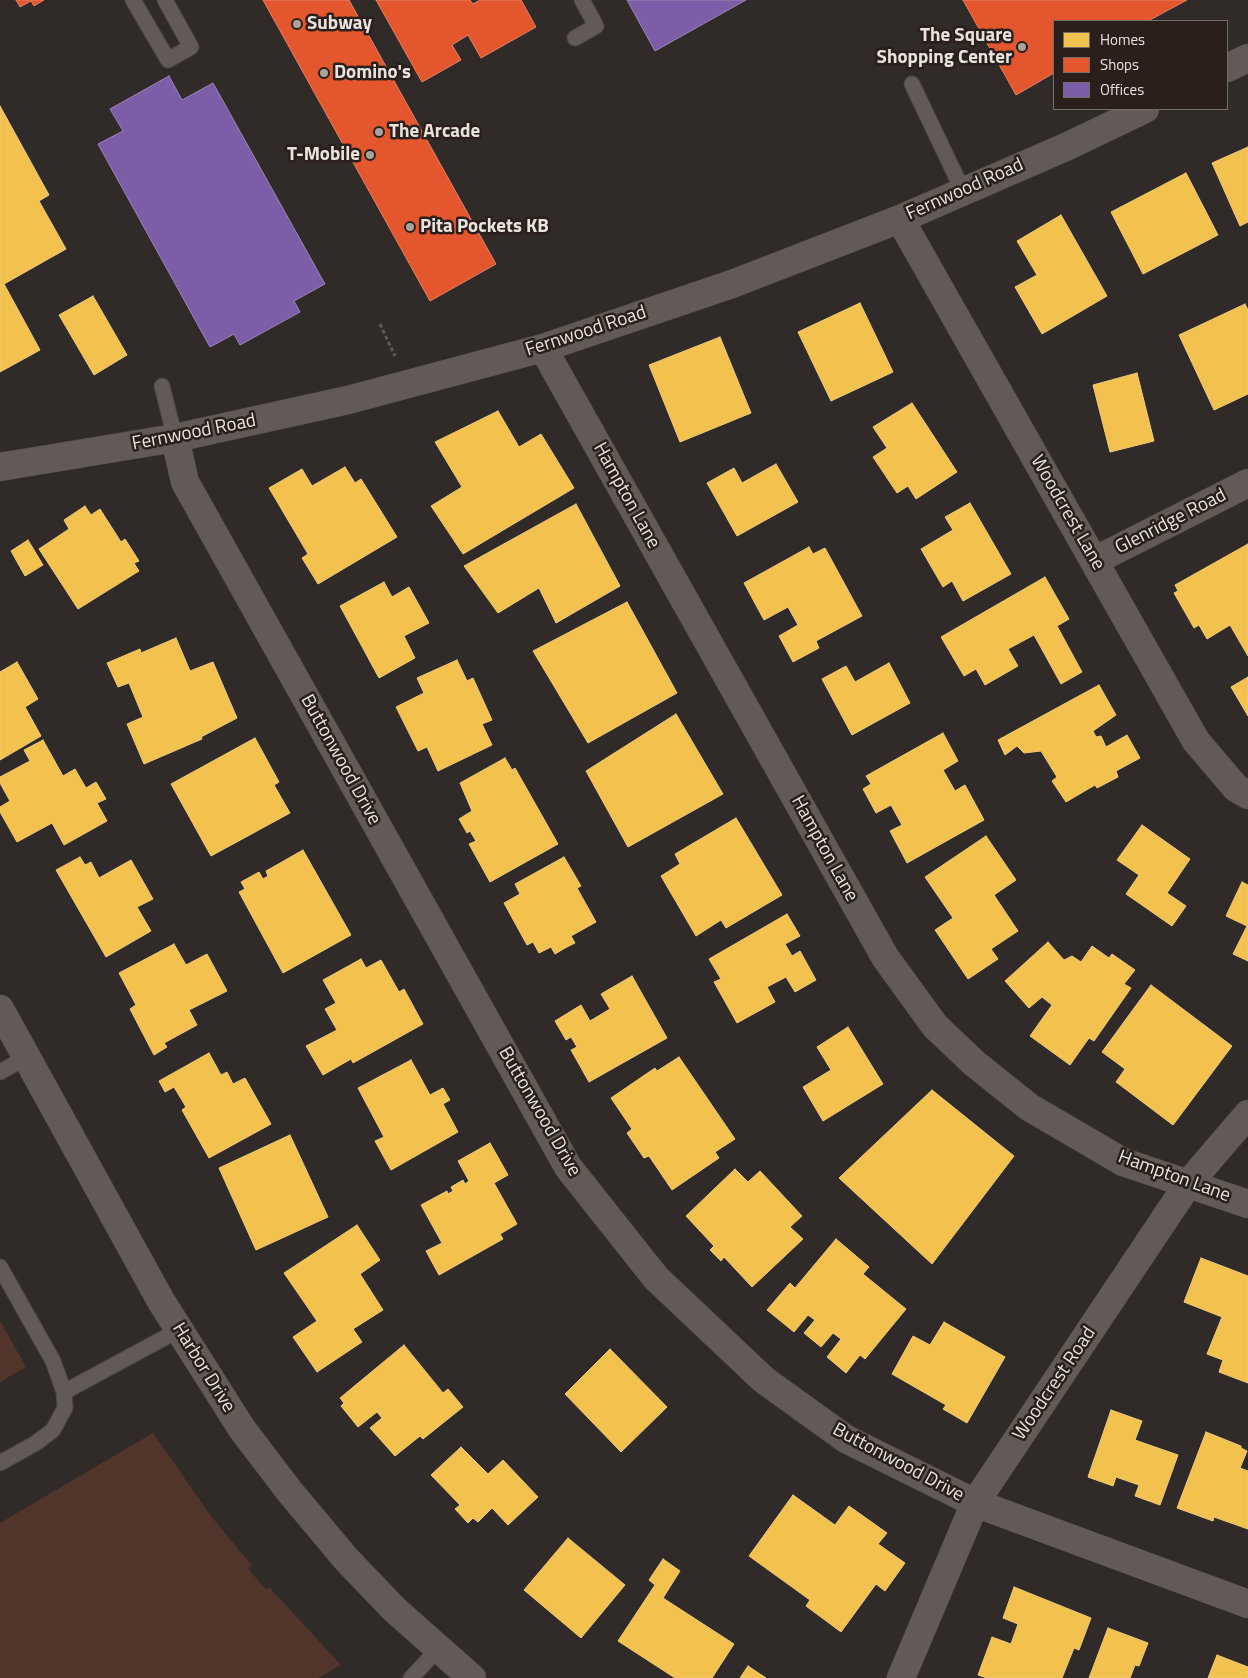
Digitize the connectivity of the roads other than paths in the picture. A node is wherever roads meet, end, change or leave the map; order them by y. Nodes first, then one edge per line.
1 (133, 0) edge
2 (165, 0) edge
3 (582, 0) edge
4 (575, 38) dead end
5 (1248, 58) edge
6 (1228, 68) edge
7 (912, 84) dead end
8 (1143, 110) edge
9 (963, 191) junction
10 (900, 219) junction
11 (543, 348) junction
12 (162, 386) dead end
13 (175, 438) junction
14 (0, 467) edge
15 (1248, 483) edge
16 (1094, 561) junction
17 (1248, 795) edge
18 (0, 1009) edge
19 (27, 1057) junction
20 (0, 1072) edge
21 (1248, 1114) edge
22 (1188, 1184) junction
23 (1248, 1204) edge
24 (0, 1268) edge
25 (179, 1330) junction
26 (64, 1392) junction
27 (0, 1463) edge
28 (976, 1504) junction
29 (1248, 1604) edge
30 (438, 1649) junction
31 (411, 1678) edge
32 (472, 1678) edge
33 (901, 1678) edge

1 - 2 lane
3 - 4 lane
5 - 6 street
7 - 9 lane
8 - 9 street, Fernwood Road
9 - 10 street, Fernwood Road
10 - 11 street, Fernwood Road
10 - 16 street, Woodcrest Lane
11 - 13 street, Fernwood Road
11 - 22 street, Hampton Lane
12 - 13 lane
13 - 14 street, Fernwood Road
13 - 28 street, Buttonwood Drive
15 - 16 street, Glenridge Road
16 - 17 street, Woodcrest Lane
18 - 19 street, Harbor Drive
19 - 20 lane
19 - 25 street, Harbor Drive
21 - 22 street, Woodcrest Road
22 - 23 street, Hampton Lane
22 - 28 street, Woodcrest Road
24 - 26 lane
25 - 26 lane
25 - 30 street, Harbor Drive
26 - 27 lane
28 - 29 street, Buttonwood Drive
28 - 33 street, Woodcrest Road
30 - 31 lane
30 - 32 street, Harbor Drive

